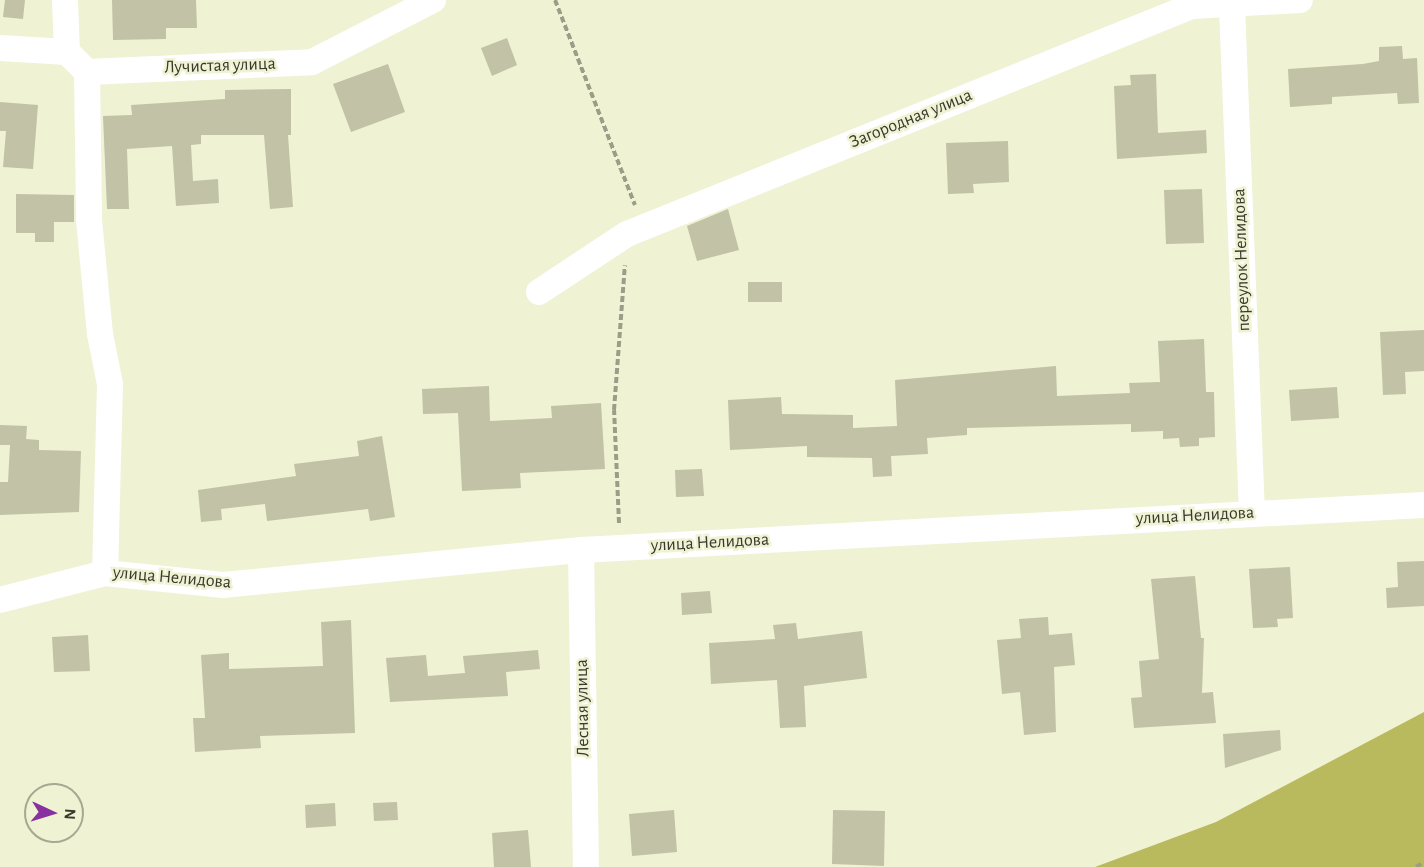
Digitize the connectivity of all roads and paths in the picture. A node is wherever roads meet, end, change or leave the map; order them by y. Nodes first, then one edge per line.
1 (65, 0) edge
2 (432, 0) edge
3 (1299, 0) edge
4 (1232, 7) junction
5 (0, 48) edge
6 (67, 52) junction
7 (87, 72) junction
8 (539, 292) dead end
9 (1424, 505) edge
10 (1252, 513) junction
11 (581, 550) junction
12 (105, 573) junction
13 (0, 600) edge
14 (1424, 862) edge
15 (586, 867) edge
16 (1416, 867) edge

1 - 6 street
2 - 7 street, Лучистая улица
3 - 4 street, Загородная улица
4 - 8 street, Загородная улица
4 - 10 street, переулок Нелидова
5 - 6 street
6 - 7 street
7 - 12 street
9 - 10 street, улица Нелидова
10 - 11 street, улица Нелидова
11 - 12 street, улица Нелидова
11 - 15 street, Лесная улица
12 - 13 street, улица Нелидова
14 - 16 path

